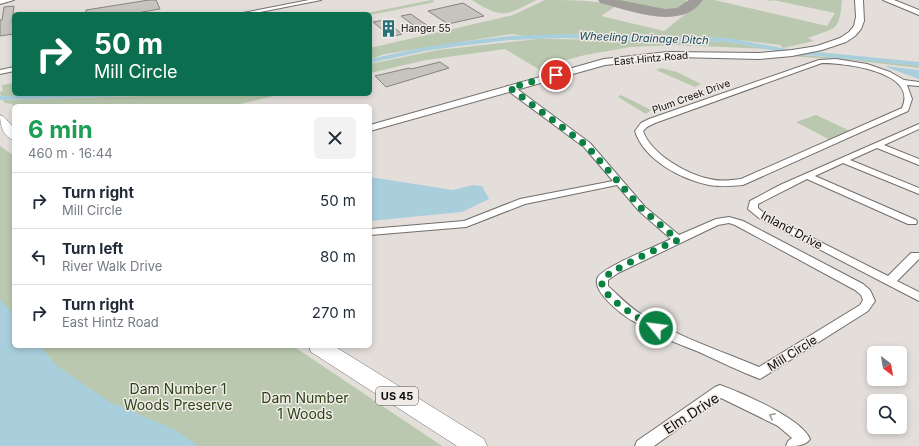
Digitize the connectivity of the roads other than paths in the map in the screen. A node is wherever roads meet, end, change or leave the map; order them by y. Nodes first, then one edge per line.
1 (11, 0) edge
2 (318, 0) edge
3 (859, 0) edge
4 (887, 0) edge
5 (0, 2) edge
6 (252, 12) edge
7 (919, 13) edge
8 (850, 21) dead end
9 (809, 48) junction
10 (769, 53) junction
11 (12, 69) edge
12 (0, 72) edge
13 (919, 84) edge
14 (903, 85) junction
15 (510, 88) junction
16 (919, 89) edge
17 (0, 119) edge
18 (372, 121) edge
19 (919, 126) edge
20 (372, 127) edge
21 (12, 134) edge
22 (876, 145) junction
23 (843, 160) junction
24 (919, 162) edge
25 (808, 176) junction
26 (620, 182) junction
27 (919, 191) edge
28 (912, 222) dead end
29 (372, 232) edge
30 (678, 240) junction
31 (915, 256) dead end
32 (890, 281) junction
33 (919, 297) edge
34 (321, 348) edge
35 (798, 442) edge
36 (476, 446) edge
37 (642, 446) edge

1 - 5 street
2 - 6 street
3 - 9 main road, East Hintz Road
4 - 7 main road
8 - 9 main road, East Hintz Road
9 - 10 main road, East Hintz Road
10 - 15 main road, East Hintz Road
10 - 18 main road, East Hintz Road
11 - 12 street
13 - 14 street, Plum Creek Drive
14 - 14 street, Plum Creek Drive
14 - 16 street, Plum Creek Drive
15 - 20 main road, East Hintz Road
15 - 26 street
17 - 21 main road
19 - 22 street, Inland Drive
22 - 23 street, Inland Drive
22 - 24 street
23 - 25 street, Inland Drive
23 - 27 street
25 - 28 street
25 - 32 street, Inland Drive
26 - 29 street
26 - 30 street
30 - 30 street, Mill Circle
31 - 32 street
32 - 33 street, Inland Drive
34 - 36 main road, US 45
35 -> 37 street, Elm Drive

